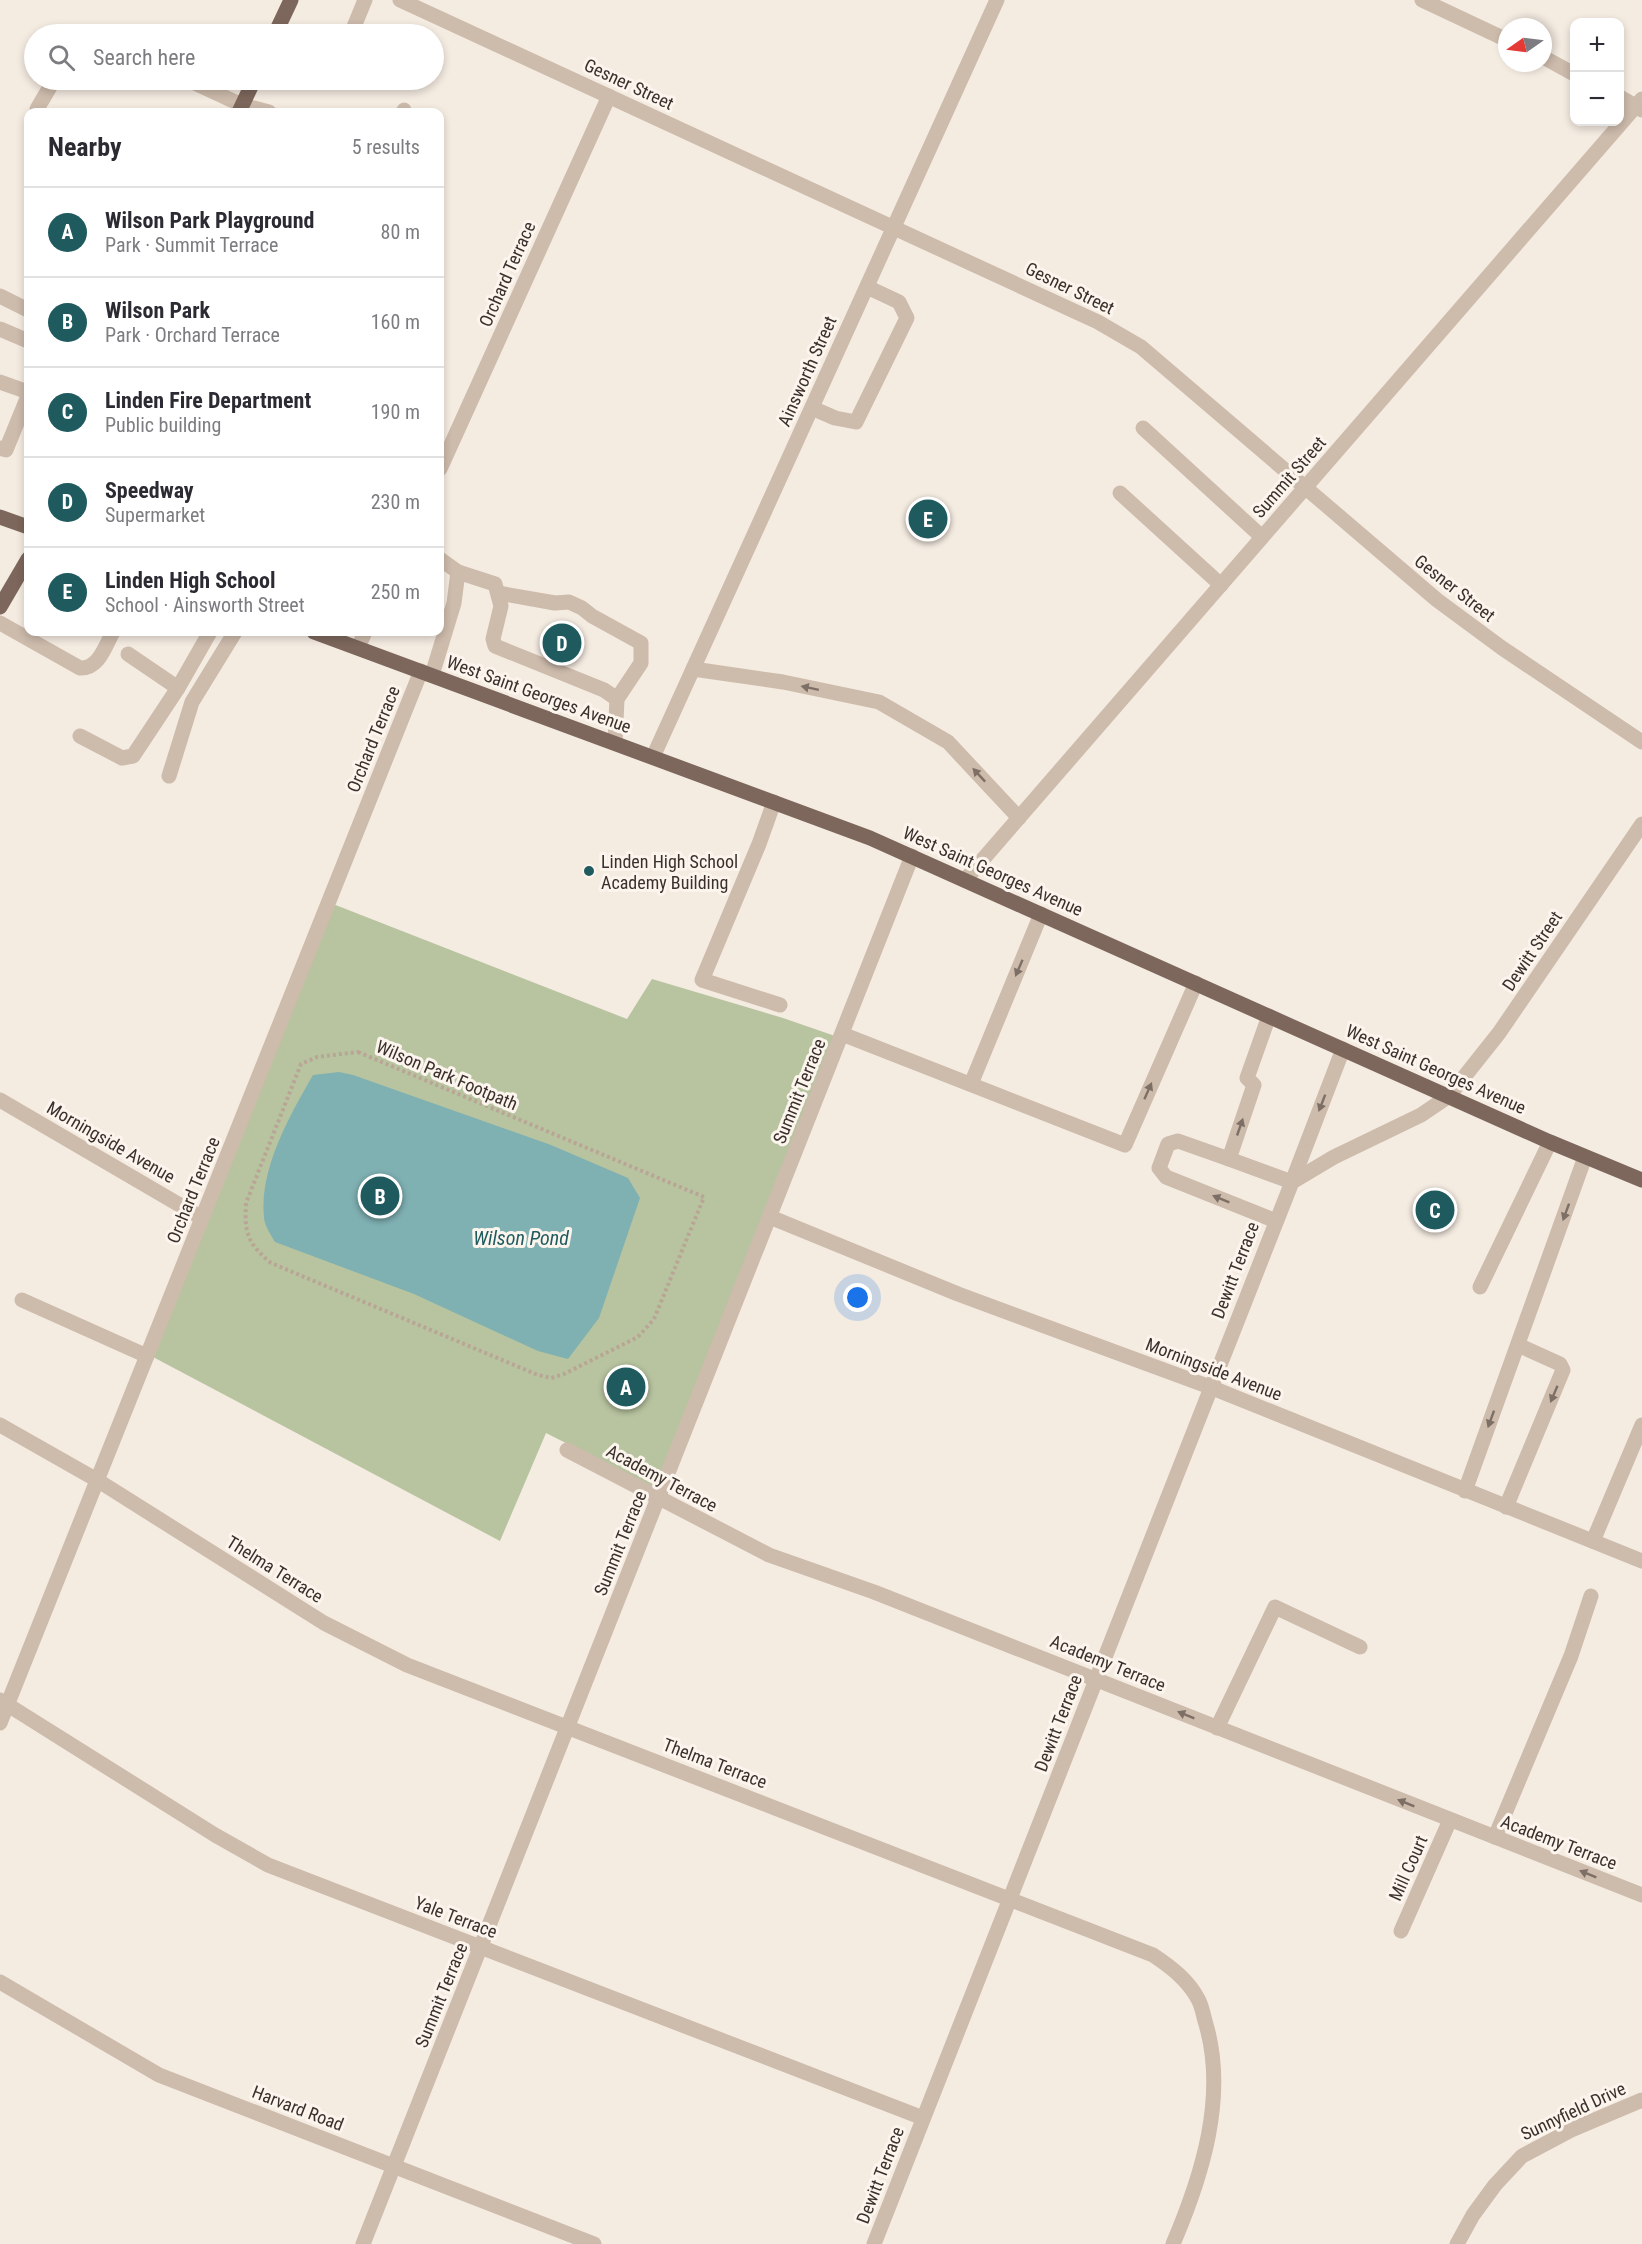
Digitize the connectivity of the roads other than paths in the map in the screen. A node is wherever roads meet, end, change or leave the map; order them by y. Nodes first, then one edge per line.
1 (291, 0) edge
2 (365, 0) edge
3 (400, 0) edge
4 (997, 0) edge
5 (1422, 0) edge
6 (280, 24) edge
7 (355, 24) edge
8 (1498, 36) edge
9 (1552, 62) edge
10 (1571, 72) edge
11 (48, 90) edge
12 (206, 90) edge
13 (250, 90) edge
14 (609, 96) junction
15 (1624, 99) edge
16 (1640, 105) edge
17 (38, 108) edge
18 (239, 108) edge
19 (241, 108) edge
20 (893, 228) junction
21 (867, 287) junction
22 (0, 296) edge
23 (24, 308) edge
24 (0, 329) edge
25 (24, 338) edge
26 (0, 382) edge
27 (24, 392) edge
28 (24, 404) edge
29 (812, 408) junction
30 (1143, 429) dead end
31 (0, 448) edge
32 (444, 460) edge
33 (1305, 488) junction
34 (1120, 493) dead end
35 (0, 517) edge
36 (24, 526) edge
37 (1262, 537) junction
38 (444, 562) edge
39 (24, 566) edge
40 (458, 572) junction
41 (1221, 585) junction
42 (498, 594) junction
43 (0, 607) edge
44 (0, 622) edge
45 (444, 629) edge
46 (24, 636) edge
47 (24, 636) edge
48 (111, 636) edge
49 (208, 636) edge
50 (233, 636) edge
51 (325, 636) edge
52 (364, 636) edge
53 (441, 636) edge
54 (358, 648) junction
55 (128, 654) dead end
56 (693, 669) junction
57 (427, 673) junction
58 (178, 688) junction
59 (617, 699) junction
60 (80, 736) dead end
61 (1642, 742) edge
62 (615, 743) junction
63 (653, 757) junction
64 (169, 776) dead end
65 (774, 802) junction
66 (1019, 818) junction
67 (1642, 824) edge
68 (912, 856) junction
69 (965, 880) junction
70 (1041, 914) junction
71 (1196, 983) junction
72 (780, 1005) dead end
73 (1269, 1016) junction
74 (842, 1034) junction
75 (1343, 1049) junction
76 (971, 1084) junction
77 (1449, 1096) junction
78 (0, 1100) edge
79 (1550, 1142) junction
80 (1585, 1156) junction
81 (1229, 1159) junction
82 (1642, 1180) edge
83 (1292, 1182) junction
84 (770, 1217) junction
85 (202, 1218) junction
86 (1276, 1221) junction
87 (1480, 1287) dead end
88 (22, 1300) dead end
89 (1518, 1345) junction
90 (147, 1356) junction
91 (1210, 1388) junction
92 (0, 1425) edge
93 (1642, 1425) edge
94 (567, 1450) dead end
95 (97, 1480) junction
96 (1465, 1491) junction
97 (659, 1497) junction
98 (1506, 1507) junction
99 (1593, 1541) junction
100 (1642, 1561) edge
101 (1591, 1596) dead end
102 (1359, 1647) dead end
103 (1096, 1680) junction
104 (4, 1702) edge
105 (0, 1723) edge
106 (568, 1727) junction
107 (1216, 1728) junction
108 (1450, 1820) junction
109 (1495, 1837) junction
110 (1642, 1895) edge
111 (1010, 1898) junction
112 (1401, 1931) dead end
113 (481, 1947) junction
114 (0, 1982) edge
115 (1642, 2100) edge
116 (923, 2118) junction
117 (394, 2166) junction
118 (363, 2244) edge
119 (594, 2244) edge
120 (874, 2244) edge
121 (1173, 2244) edge
122 (1457, 2244) edge

1 - 6 main road
2 - 7 street
3 - 14 street, Gesner Street
4 - 20 street, Ainsworth Street
5 - 8 street
9 - 10 street
11 - 17 street
12 - 18 street
13 - 19 main road
14 - 20 street, Gesner Street
14 - 32 street, Orchard Terrace
15 - 16 street
16 - 33 street, Summit Street
20 - 21 street, Ainsworth Street
20 - 33 street, Gesner Street
21 - 29 street, Ainsworth Street
21 - 29 street
22 - 23 street
24 - 25 street
26 - 27 street
28 - 31 street
29 - 56 street, Ainsworth Street
30 - 37 street
33 - 37 street, Summit Street
33 - 61 street, Gesner Street
34 - 41 street
35 - 36 main road
37 - 41 street, Summit Street
38 - 40 street
39 - 43 main road
40 - 42 street
40 - 45 street, Orchard Terrace
41 - 66 street, Summit Street
42 - 59 street
42 - 59 street
44 - 46 street
47 - 48 street
49 - 58 street
50 - 64 street
51 - 54 main road, West Saint Georges Avenue
52 - 54 street
53 - 57 street, Orchard Terrace
54 - 57 main road, West Saint Georges Avenue
55 - 58 street
56 - 63 street, Ainsworth Street
66 -> 56 street
57 - 62 main road, West Saint Georges Avenue
57 - 85 street, Orchard Terrace
58 - 60 street
59 - 62 street
62 - 63 main road, West Saint Georges Avenue
63 - 65 main road, West Saint Georges Avenue
65 - 68 main road, West Saint Georges Avenue
65 - 72 street
66 - 69 street, Summit Street
67 - 77 street, Dewitt Street
68 - 69 main road, West Saint Georges Avenue
68 - 74 street, Summit Terrace
69 - 70 main road, West Saint Georges Avenue
70 - 71 main road, West Saint Georges Avenue
70 -> 76 street
71 - 73 main road, West Saint Georges Avenue
76 -> 71 street
73 - 75 main road, West Saint Georges Avenue
81 -> 73 street
74 - 76 street
74 - 84 street, Summit Terrace
75 - 77 main road, West Saint Georges Avenue
75 -> 83 street, Dewitt Terrace
77 - 79 main road, West Saint Georges Avenue
77 - 83 street
78 - 85 street, Morningside Avenue
79 - 80 main road, West Saint Georges Avenue
79 - 87 street
80 - 82 main road, West Saint Georges Avenue
80 -> 89 street
81 - 83 street
86 -> 81 street
83 - 86 street, Dewitt Terrace
84 - 91 street, Morningside Avenue
84 - 97 street, Summit Terrace
85 - 90 street, Orchard Terrace
86 - 91 street, Dewitt Terrace
88 - 90 street
89 -> 96 street
89 -> 98 street
90 - 95 street, Orchard Terrace
91 - 96 street, Morningside Avenue
91 - 103 street, Dewitt Terrace
92 - 95 street, Thelma Terrace
93 - 99 street
94 - 97 street, Academy Terrace
95 - 104 street, Orchard Terrace
95 - 106 street, Thelma Terrace
96 - 98 street, Morningside Avenue
97 - 103 street, Academy Terrace
97 - 106 street, Summit Terrace
98 - 99 street, Morningside Avenue
99 - 100 street, Morningside Avenue
101 - 109 street
102 - 107 street
107 -> 103 street, Academy Terrace
103 - 111 street, Dewitt Terrace
104 - 105 street, Orchard Terrace
104 - 113 street, Yale Terrace
106 - 111 street, Thelma Terrace
106 - 113 street, Summit Terrace
108 -> 107 street, Academy Terrace
108 - 109 street, Academy Terrace
108 - 112 street, Mill Court
110 -> 109 street, Academy Terrace
111 - 116 street, Dewitt Terrace
111 - 121 street, Thelma Terrace
113 - 116 street, Yale Terrace
113 - 117 street, Summit Terrace
114 - 117 street, Harvard Road
115 - 122 street, Sunnyfield Drive
116 - 120 street, Dewitt Terrace
117 - 118 street, Summit Terrace
117 - 119 street, Harvard Road

